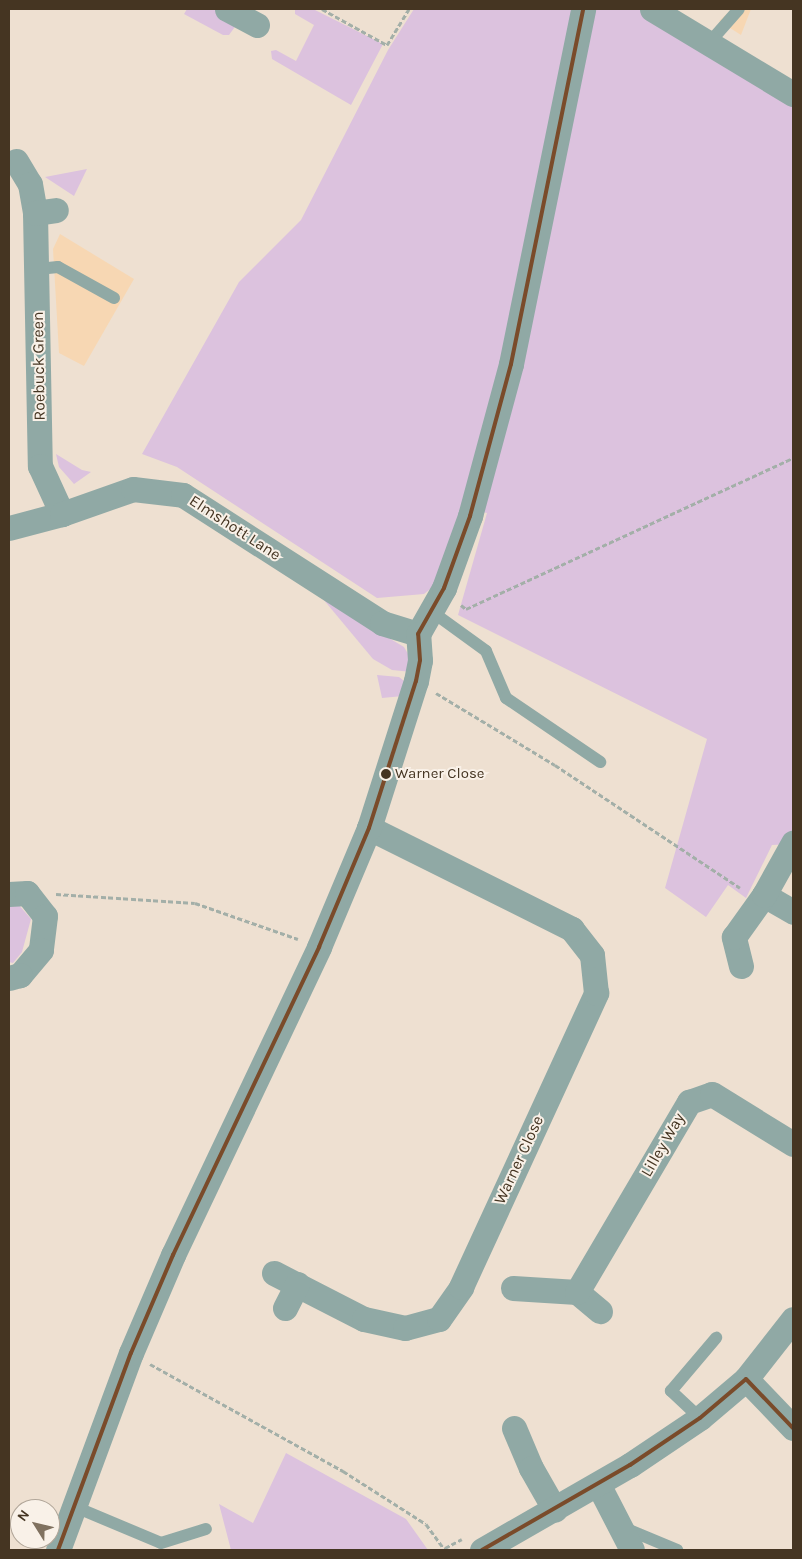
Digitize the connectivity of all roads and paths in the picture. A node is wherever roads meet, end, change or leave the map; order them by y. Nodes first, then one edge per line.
1 (227, 9) edge
2 (322, 9) edge
3 (409, 9) edge
4 (583, 9) edge
5 (652, 9) edge
6 (739, 9) edge
7 (257, 25) dead end
8 (709, 43) junction
9 (793, 94) edge
10 (16, 161) dead end
11 (38, 269) junction
12 (114, 298) dead end
13 (793, 458) edge
14 (62, 514) junction
15 (9, 528) edge
16 (444, 588) junction
17 (431, 611) junction
18 (418, 634) junction
19 (416, 681) junction
20 (600, 762) dead end
21 (369, 828) junction
22 (793, 843) edge
23 (9, 894) edge
24 (762, 898) junction
25 (38, 903) junction
26 (793, 912) edge
27 (319, 947) junction
28 (741, 966) dead end
29 (9, 978) edge
30 (793, 1144) edge
31 (274, 1272) dead end
32 (297, 1284) junction
33 (513, 1288) dead end
34 (577, 1292) junction
35 (285, 1308) dead end
36 (600, 1311) dead end
37 (793, 1319) edge
38 (716, 1338) dead end
39 (131, 1353) junction
40 (746, 1379) junction
41 (790, 1416) edge
42 (700, 1418) junction
43 (514, 1428) dead end
44 (598, 1484) junction
45 (73, 1506) junction
46 (555, 1510) junction
47 (620, 1526) junction
48 (206, 1529) dead end
49 (58, 1550) edge
50 (445, 1550) edge
51 (482, 1550) edge
52 (632, 1550) edge
53 (677, 1550) edge

1 - 7 street
2 - 3 path
4 - 16 street
5 - 8 street
6 - 8 lane
8 - 9 street
10 - 11 street, Roebuck Green
11 - 12 lane
11 - 14 street, Roebuck Green
13 - 16 path
14 - 15 street, Elmshott Lane
14 - 18 street, Elmshott Lane
16 - 17 street
17 - 18 street
17 - 20 lane
18 - 19 street
19 - 21 street
19 - 24 path
21 - 27 street
21 - 32 street, Warner Close
22 - 24 street
23 - 25 street
24 - 26 street
24 - 28 street
25 - 27 path
25 - 29 street
27 - 39 street
30 - 34 street, Lilley Way
31 - 32 street, Warner Close
32 - 35 street
33 - 34 street
34 - 36 street
37 - 40 street
38 - 42 lane
39 - 45 street
39 - 50 path
40 - 41 street
40 - 42 street
42 - 44 street
43 - 46 street
44 - 46 street
44 - 47 street
45 - 48 lane
45 - 49 street
46 - 51 street
47 - 52 street
47 - 53 lane

